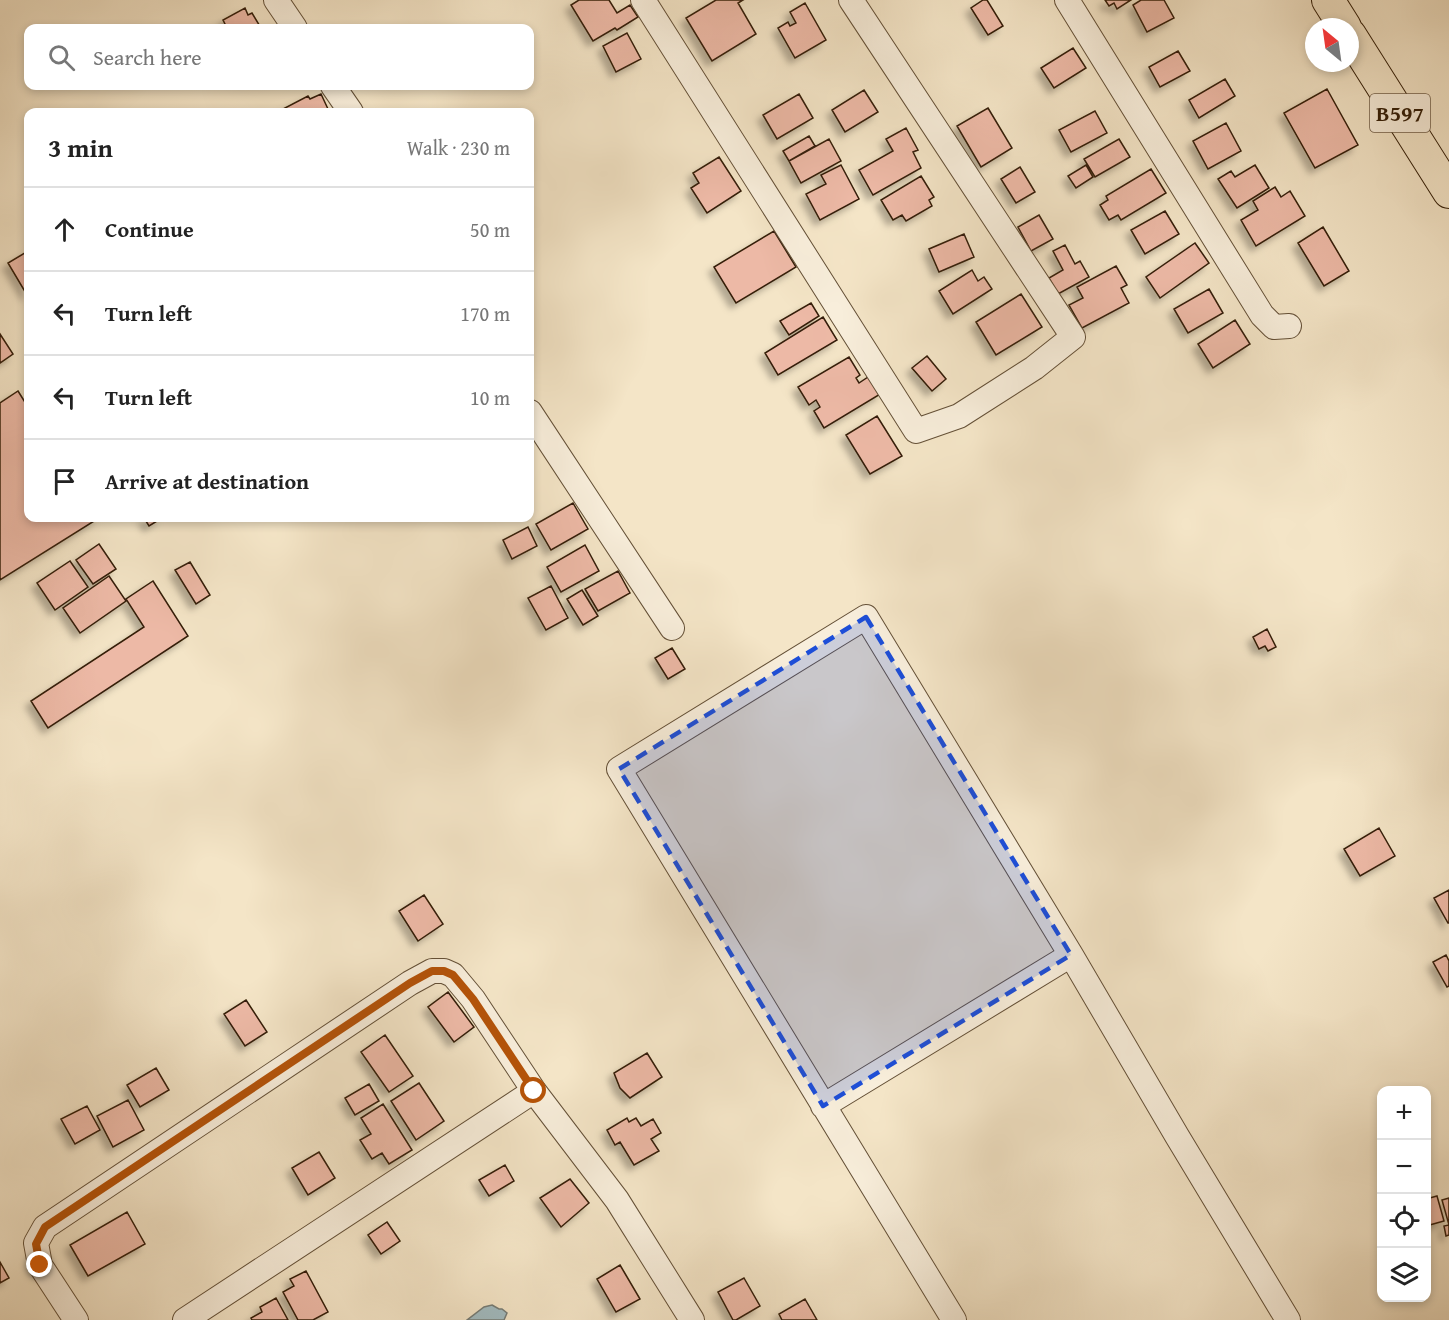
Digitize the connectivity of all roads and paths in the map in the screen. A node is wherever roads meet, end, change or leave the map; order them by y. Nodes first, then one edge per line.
1 (276, 0) edge
2 (644, 0) edge
3 (850, 0) edge
4 (1067, 0) edge
5 (1328, 0) edge
6 (1339, 18) edge
7 (292, 24) edge
8 (1359, 49) edge
9 (336, 90) edge
10 (348, 108) edge
11 (1449, 192) edge
12 (1289, 326) dead end
13 (534, 418) edge
14 (672, 628) dead end
15 (1071, 955) junction
16 (534, 1091) junction
17 (823, 1106) junction
18 (76, 1320) edge
19 (185, 1320) edge
20 (692, 1320) edge
21 (954, 1320) edge
22 (1288, 1320) edge

1 - 7 street
2 - 3 street
4 - 12 street
5 - 6 main road
8 - 11 main road, B597
9 - 10 street
13 - 14 street
15 - 17 street
15 - 17 street
15 - 22 street
16 - 18 street
16 - 19 street
16 - 20 street
17 - 21 street

